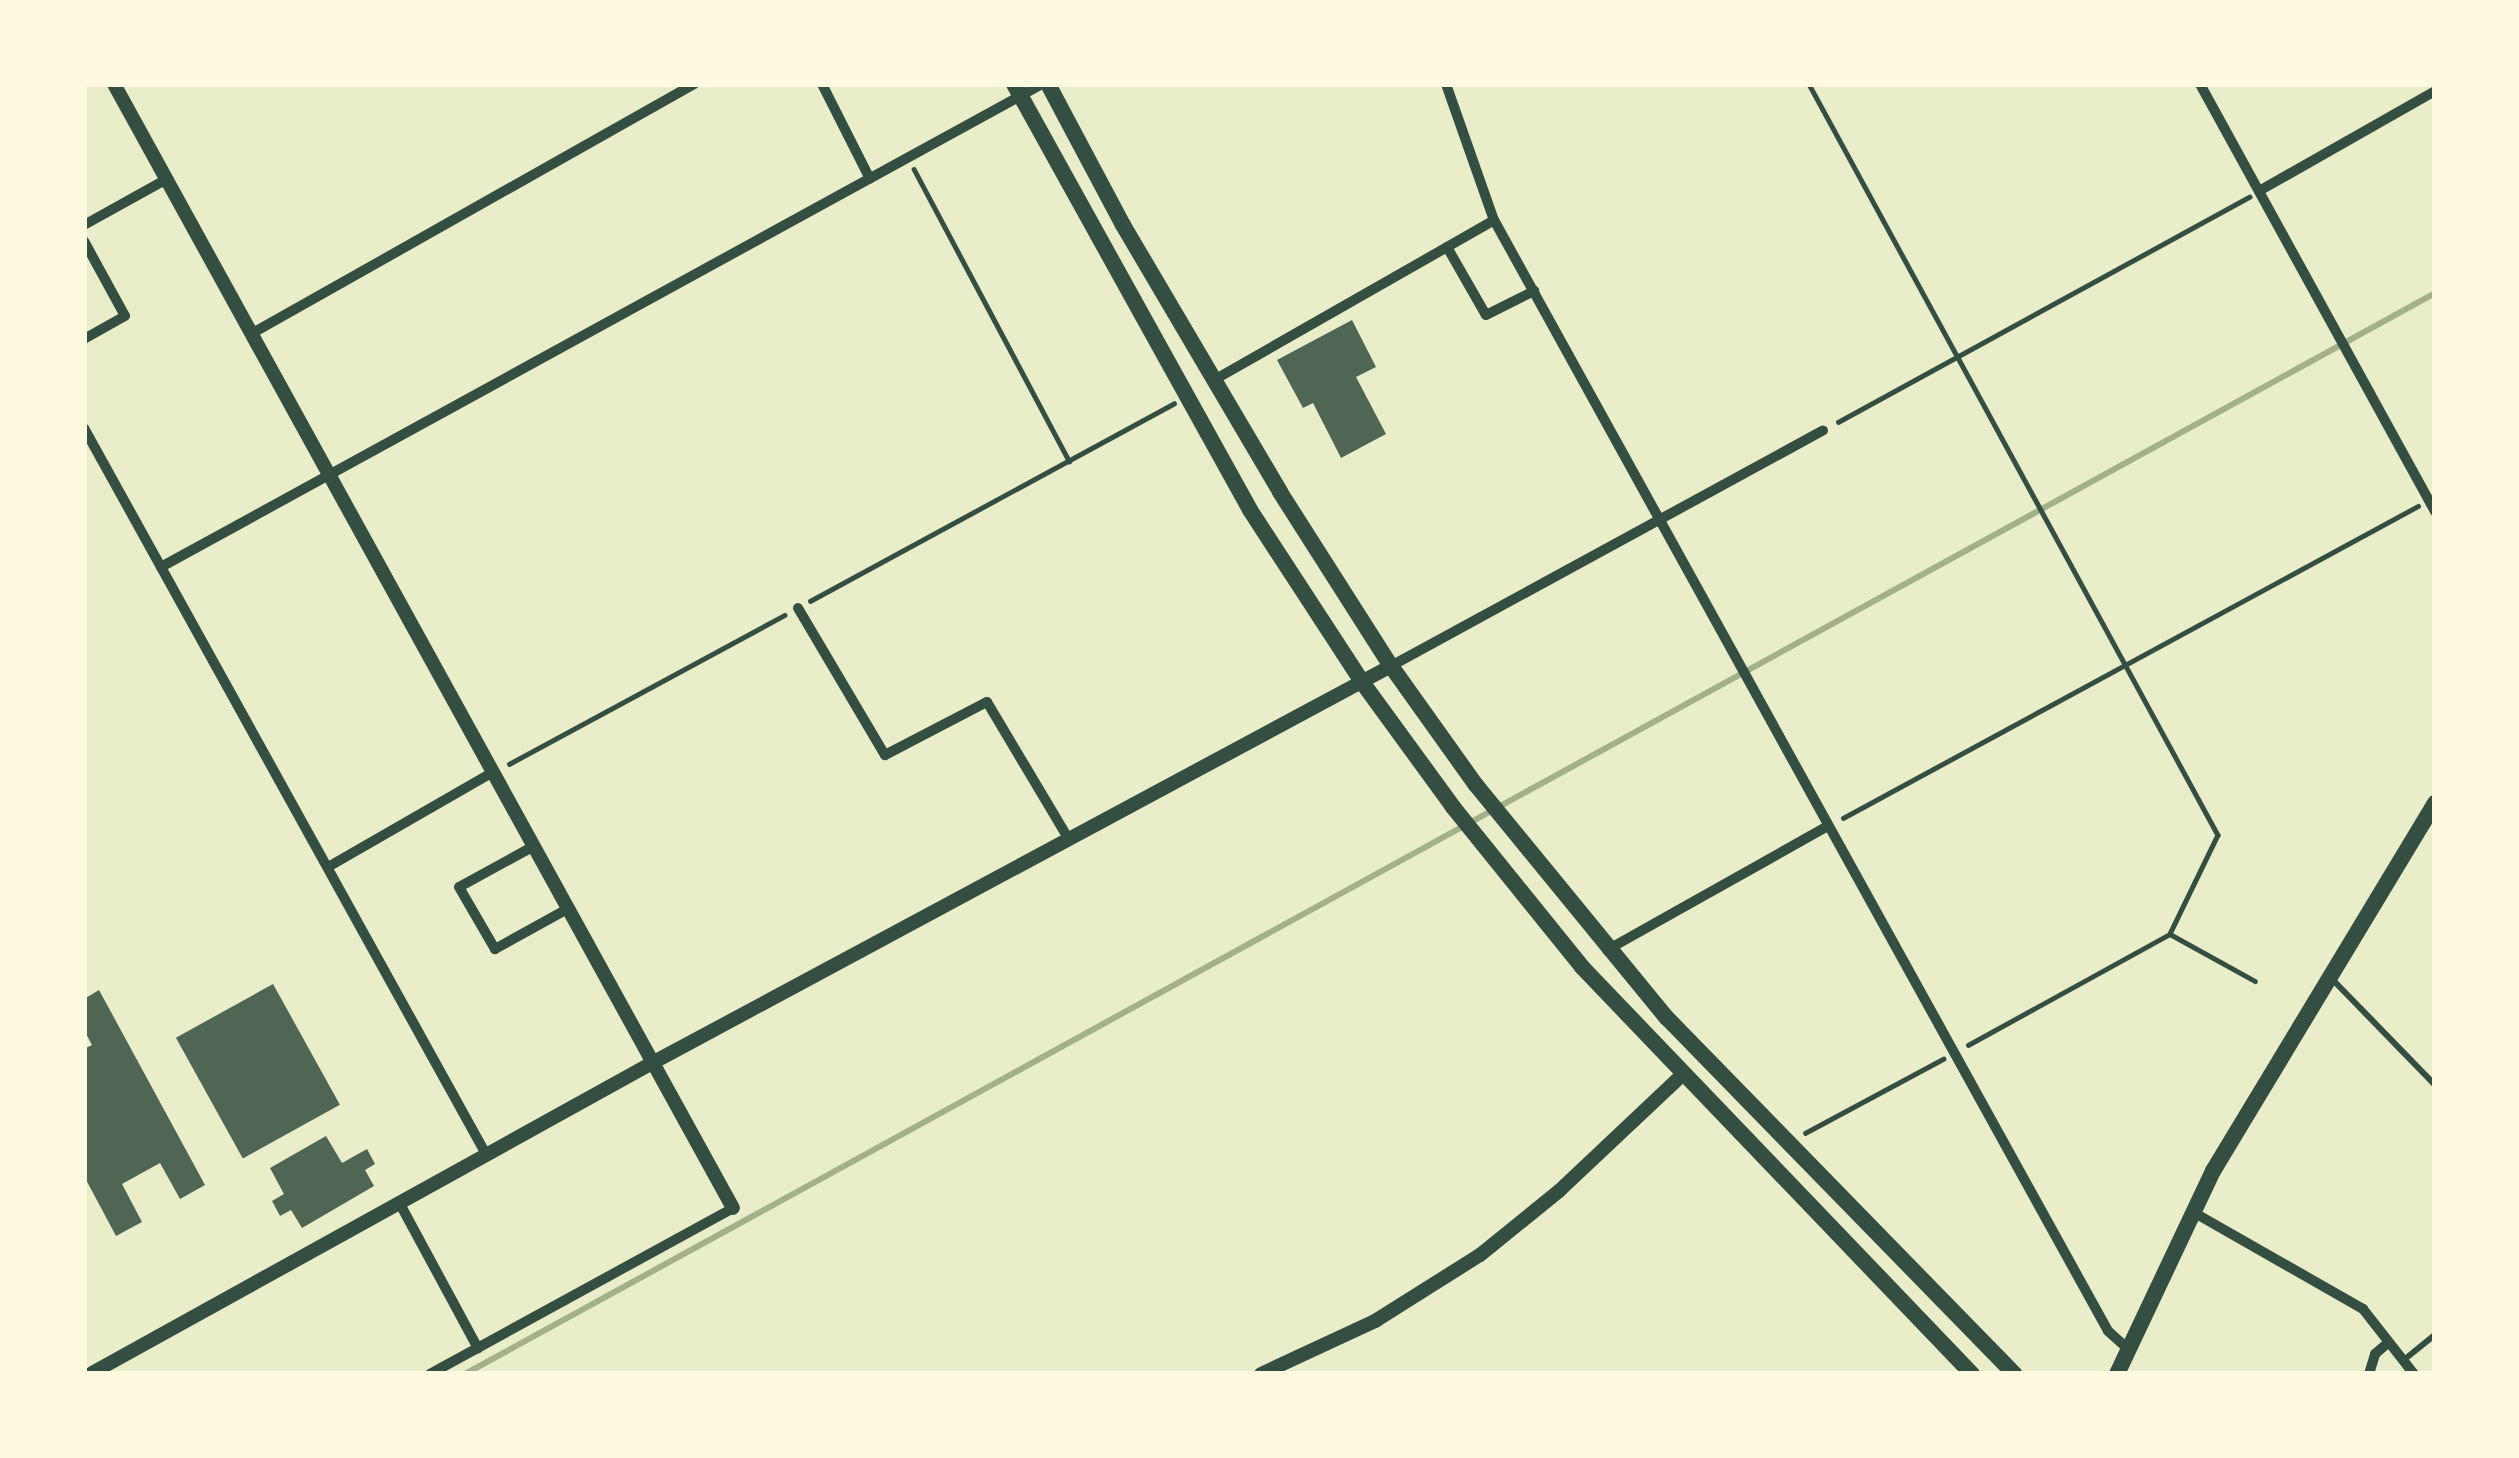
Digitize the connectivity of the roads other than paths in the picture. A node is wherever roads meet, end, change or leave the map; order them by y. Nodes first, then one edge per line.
1 (113, 84) edge
2 (694, 84) edge
3 (822, 84) edge
4 (1045, 84) edge
5 (1446, 84) edge
6 (2200, 84) edge
7 (1017, 90) edge
8 (2435, 91) edge
9 (869, 179) junction
10 (165, 180) junction
11 (2259, 191) junction
12 (1494, 220) junction
13 (84, 225) edge
14 (84, 241) edge
15 (1447, 247) junction
16 (1534, 291) junction
17 (251, 334) junction
18 (84, 339) edge
19 (1214, 380) junction
20 (84, 428) edge
21 (1823, 430) road end
22 (328, 473) junction
23 (2432, 506) edge
24 (1662, 519) junction
25 (161, 568) junction
26 (797, 608) road end
27 (1390, 666) junction
28 (1362, 682) junction
29 (494, 772) junction
30 (2435, 803) edge
31 (1828, 826) junction
32 (1068, 838) junction
33 (534, 846) junction
34 (328, 867) junction
35 (569, 908) junction
36 (1607, 950) junction
37 (2329, 976) junction
38 (654, 1062) junction
39 (1683, 1074) junction
40 (2435, 1085) edge
41 (487, 1156) junction
42 (400, 1204) junction
43 (733, 1208) joint
44 (2191, 1211) junction
45 (2435, 1335) edge
46 (2389, 1342) junction
47 (478, 1348) junction
48 (2128, 1349) junction
49 (84, 1360) edge
50 (2403, 1360) junction
51 (92, 1374) edge
52 (430, 1374) edge
53 (1261, 1374) edge
54 (1972, 1374) edge
55 (2015, 1374) edge
56 (2117, 1374) edge
57 (2369, 1374) edge
58 (2414, 1374) edge

1 - 10 street
2 - 17 street
3 - 9 street
4 - 7 street
4 - 19 main road
5 - 12 street
6 - 11 street
7 - 9 street
7 - 28 main road
8 - 11 street
9 - 22 street
10 - 13 street
10 - 17 street
11 - 23 street
12 - 15 street
12 - 16 street
14 - 18 street
15 - 16 street
15 - 19 street
16 - 24 street
17 - 22 street
19 - 27 main road
20 - 25 street
21 - 24 street
22 - 25 street
22 - 29 street
24 - 27 street
24 - 31 street
25 - 34 street
26 - 32 street
27 - 28 street
27 - 36 main road
28 - 32 street
28 - 39 main road
29 - 33 street
29 - 34 street
30 - 37 main road
31 - 36 street
31 - 48 street
32 - 38 street
33 - 35 street
33 - 35 street
34 - 41 street
35 - 38 street
36 - 55 main road
37 - 40 lane
37 - 44 main road
38 - 41 street
38 - 43 street
39 - 53 street
39 - 54 main road
41 - 42 street
42 - 47 street
42 - 51 street
43 - 47 street
44 - 46 street
44 - 48 main road
45 - 50 lane
46 - 50 street
46 - 57 street
47 - 52 street
48 - 56 main road
49 - 51 street
50 - 58 street

